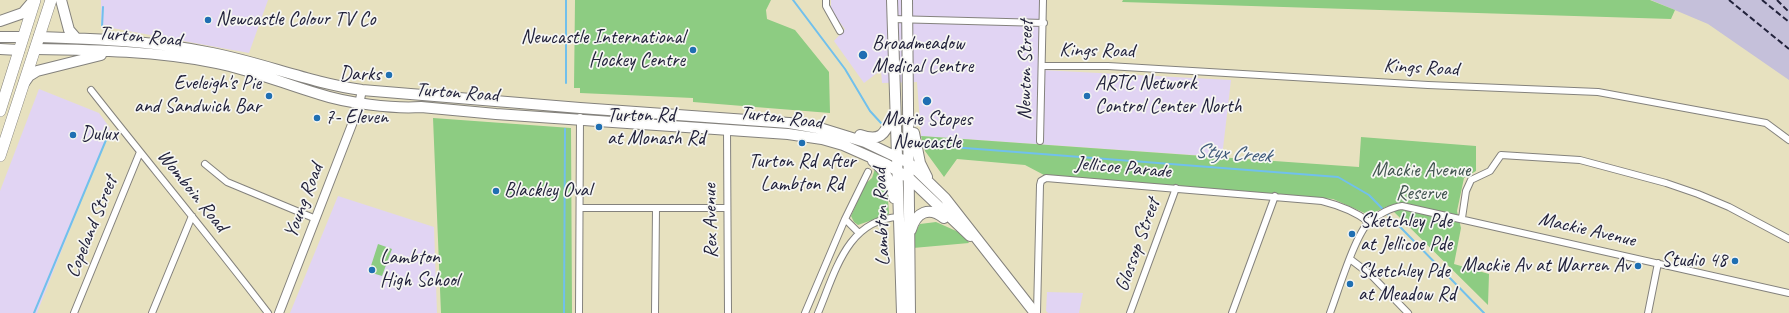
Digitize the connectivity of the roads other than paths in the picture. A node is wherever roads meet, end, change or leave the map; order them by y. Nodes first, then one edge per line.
1 (35, 0) edge
2 (51, 0) edge
3 (61, 0) edge
4 (826, 0) edge
5 (892, 0) edge
6 (907, 0) edge
7 (1043, 0) edge
8 (892, 18) junction
9 (908, 19) junction
10 (0, 21) edge
11 (1044, 23) junction
12 (840, 31) dead end
13 (0, 37) edge
14 (23, 37) junction
15 (40, 37) junction
16 (76, 38) junction
17 (0, 50) edge
18 (19, 50) junction
19 (35, 50) junction
20 (115, 51) junction
21 (1043, 66) junction
22 (24, 83) junction
23 (91, 90) dead end
24 (362, 90) junction
25 (0, 93) edge
26 (360, 102) junction
27 (580, 108) junction
28 (896, 109) junction
29 (0, 110) edge
30 (580, 120) junction
31 (909, 122) junction
32 (727, 129) junction
33 (833, 132) junction
34 (1789, 140) edge
35 (1040, 141) dead end
36 (140, 152) junction
37 (864, 153) junction
38 (0, 156) edge
39 (898, 156) junction
40 (909, 163) junction
41 (205, 164) dead end
42 (868, 172) dead end
43 (898, 172) junction
44 (909, 178) junction
45 (929, 181) junction
46 (1176, 188) junction
47 (1275, 196) junction
48 (580, 208) junction
49 (656, 208) junction
50 (726, 208) junction
51 (192, 216) junction
52 (899, 217) junction
53 (316, 218) junction
54 (1462, 218) junction
55 (845, 220) junction
56 (1369, 222) junction
57 (954, 223) junction
58 (859, 233) junction
59 (909, 238) junction
60 (1789, 239) edge
61 (981, 246) junction
62 (1350, 259) junction
63 (1658, 263) junction
64 (1789, 292) edge
65 (74, 313) edge
66 (152, 313) edge
67 (268, 313) edge
68 (279, 313) edge
69 (579, 313) edge
70 (655, 313) edge
71 (728, 313) edge
72 (805, 313) edge
73 (818, 313) edge
74 (902, 313) edge
75 (910, 313) edge
76 (1036, 313) edge
77 (1130, 313) edge
78 (1232, 313) edge
79 (1330, 313) edge
80 (1408, 313) edge
81 (1648, 313) edge

1 - 10 main road
1 - 14 highway
2 - 15 highway
3 - 16 main road
4 - 12 street
5 - 8 main road, Lambton Road
6 - 9 main road, Lambton Road
7 - 11 street, Newton Street
8 - 9 street
8 - 28 main road, Lambton Road
9 - 11 street
9 - 31 main road, Lambton Road
11 - 21 street, Newton Street
13 - 14 main road, Turton Road
14 - 15 highway, Turton Road
14 - 18 highway
15 - 16 main road, Turton Road
15 - 19 highway
16 - 24 main road, Turton Road
17 - 18 main road, Turton Road
18 - 19 highway, Turton Road
18 - 29 highway
19 - 20 main road, Turton Road
19 - 22 highway
20 - 22 main road
20 - 26 main road, Turton Road
21 - 34 street, Kings Road
21 - 35 street, Newton Street
22 - 38 highway
23 - 36 street, Womboin Road
24 - 26 street, Young Road
24 - 27 main road, Turton Road
25 - 29 main road
26 - 30 main road, Turton Road
26 - 53 street, Young Road
27 - 30 street
27 - 33 main road, Turton Road
28 - 33 main road
28 - 39 main road, Lambton Road
30 - 32 main road, Turton Road
30 - 48 street
31 - 40 main road, Lambton Road
31 - 45 main road
32 - 37 main road, Turton Road
32 - 50 street, Rex Avenue
33 - 39 main road, Turton Road
36 - 51 street, Womboin Road
36 - 65 street, Copeland Street
37 - 43 main road, Turton Road
37 - 52 main road
39 - 40 main road, Turton Road
39 - 43 main road, Lambton Road
40 - 44 main road, Lambton Road
40 - 45 main road, Turton Road
41 - 53 street
42 - 55 street
43 - 44 main road, Turton Road
43 - 52 main road, Lambton Road
44 - 57 main road, Turton Road
44 - 59 main road, Lambton Road
45 - 61 main road
46 - 47 street, Jellicoe Parade
46 - 76 street, Jellicoe Parade
46 - 77 street, Glossop Street
47 - 56 street, Jellicoe Parade
47 - 78 street
48 - 49 street
48 - 69 street
49 - 50 street
49 - 70 street
50 - 71 street, Rex Avenue
51 - 66 street
51 - 67 street, Womboin Road
52 - 58 street
52 - 74 main road, Lambton Road
53 - 68 street, Young Road
54 - 56 street, Mackie Avenue
54 - 60 street
54 - 63 street, Mackie Avenue
55 - 58 street
55 - 72 street
56 - 62 street
57 - 59 main road
57 - 61 main road
58 - 73 street
59 - 75 main road, Lambton Road
61 - 76 main road
62 - 79 street
62 - 80 street
63 - 64 street, Mackie Avenue
63 - 81 street

